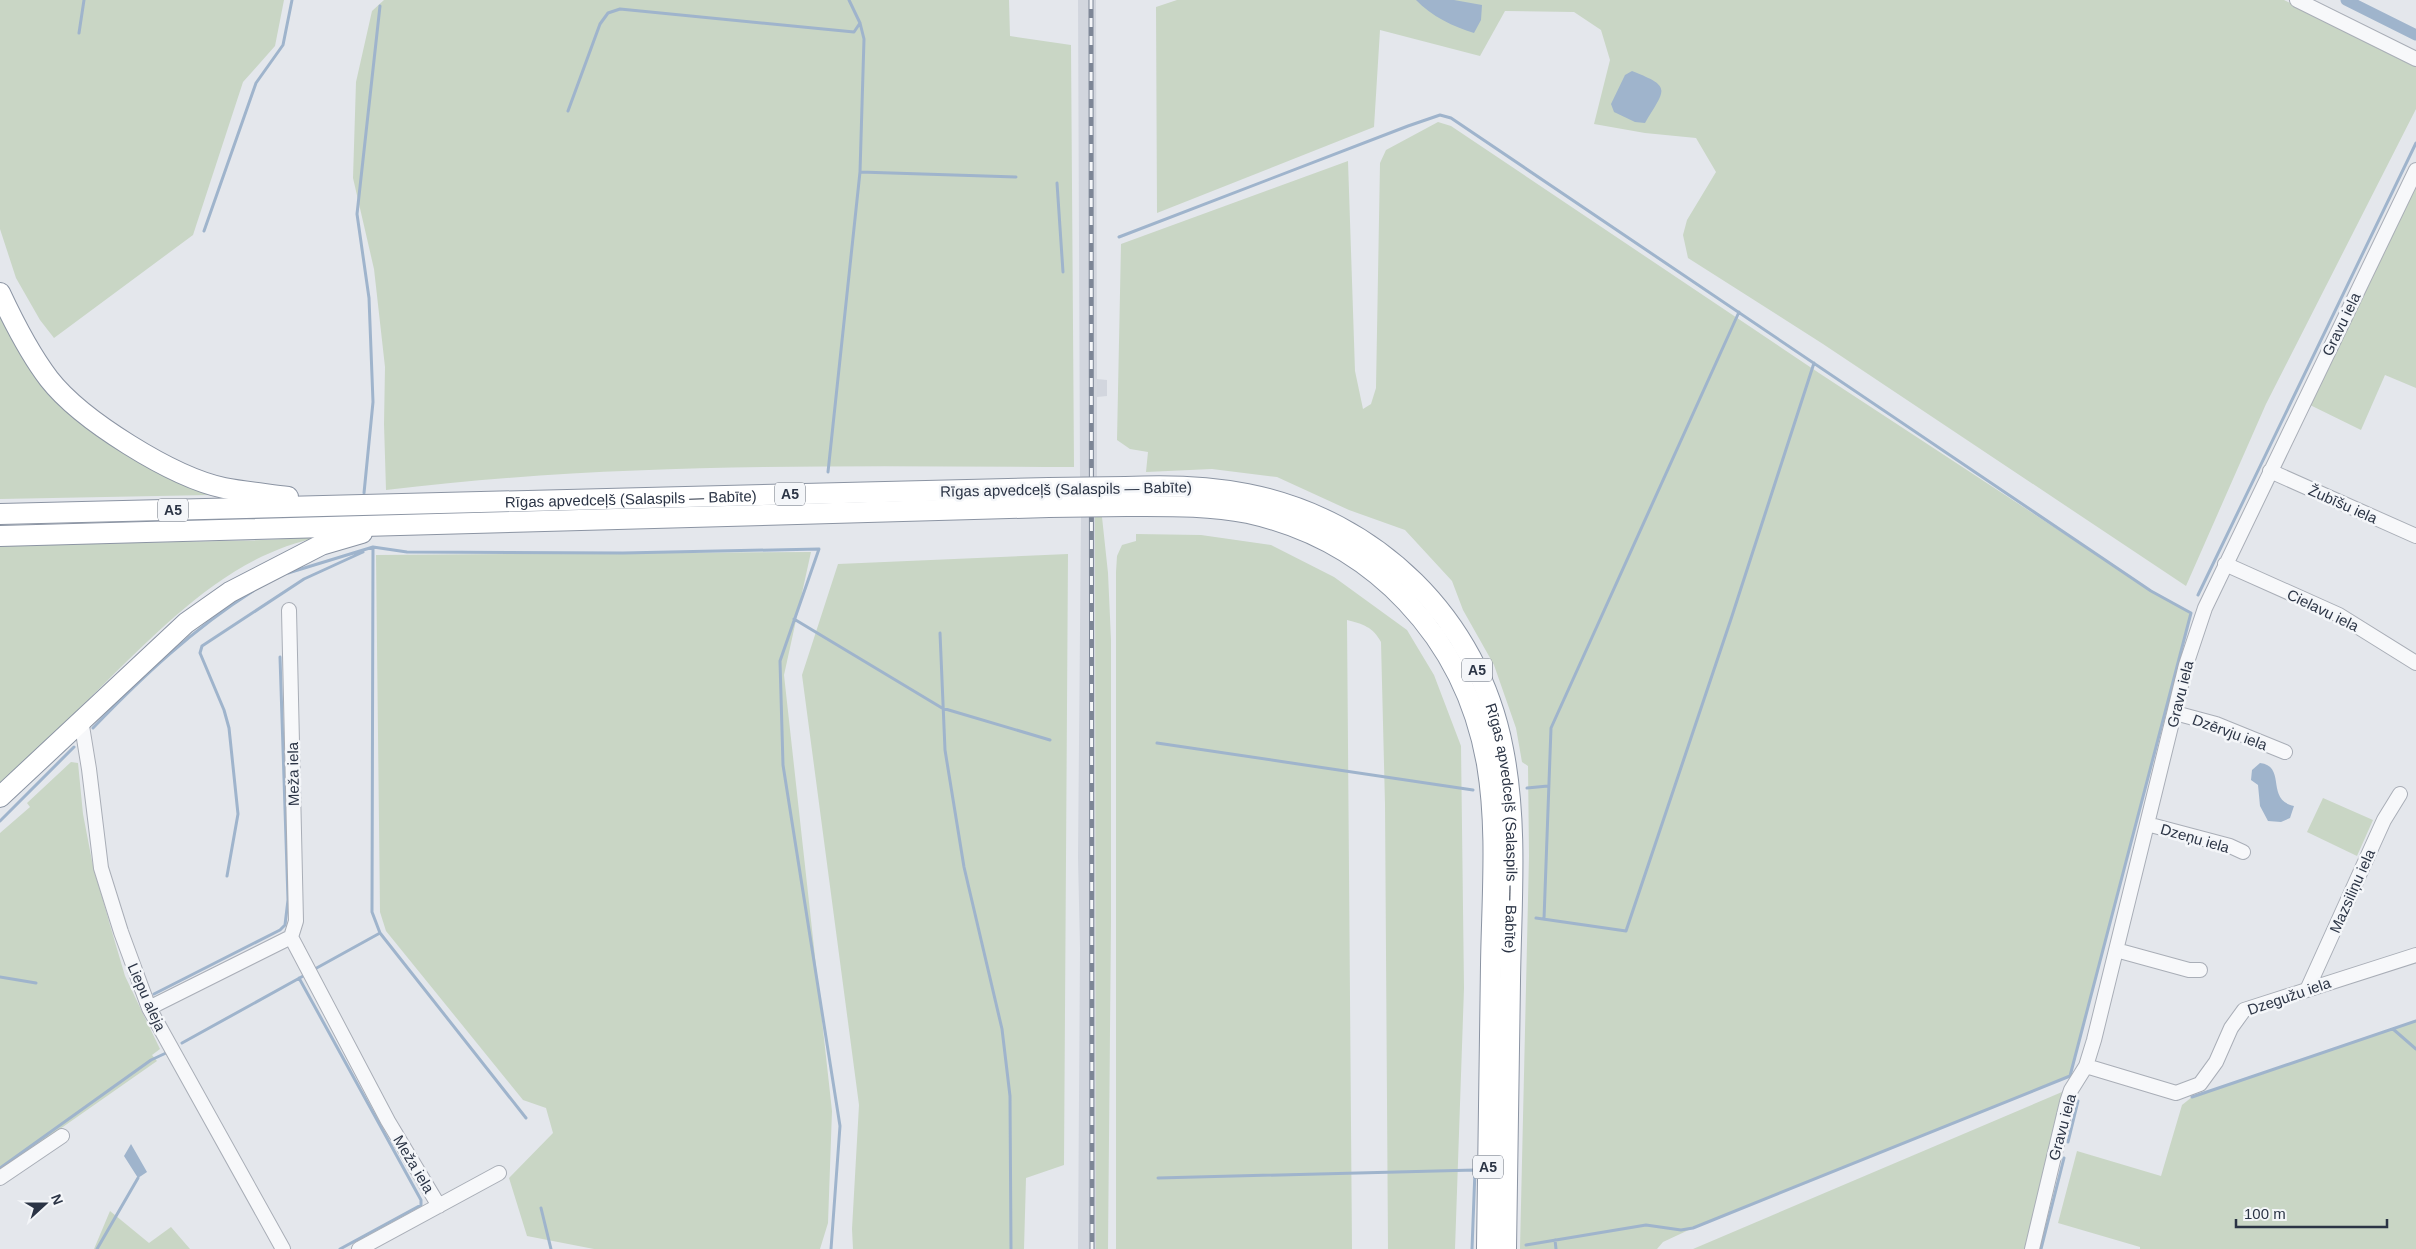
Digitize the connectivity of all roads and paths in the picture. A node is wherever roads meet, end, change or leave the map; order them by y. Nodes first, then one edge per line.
1 (2297, 0) edge
2 (2416, 60) edge
3 (2416, 170) edge
4 (0, 293) edge
5 (2270, 471) junction
6 (1126, 496) junction
7 (1049, 498) junction
8 (347, 504) junction
9 (0, 514) edge
10 (402, 524) junction
11 (0, 536) edge
12 (2416, 536) edge
13 (2225, 564) junction
14 (289, 610) dead end
15 (2416, 663) edge
16 (2175, 713) junction
17 (81, 720) junction
18 (2285, 752) dead end
19 (2400, 794) dead end
20 (0, 797) edge
21 (2147, 824) junction
22 (2243, 852) dead end
23 (291, 937) junction
24 (2116, 950) junction
25 (2416, 955) edge
26 (2200, 970) dead end
27 (2307, 990) junction
28 (149, 1008) junction
29 (2086, 1066) junction
30 (62, 1136) dead end
31 (499, 1173) dead end
32 (0, 1178) edge
33 (439, 1206) junction
34 (283, 1249) edge
35 (359, 1249) edge
36 (1487, 1249) edge
37 (1506, 1249) edge
38 (2032, 1249) edge

1 - 2 street
3 - 5 street, Gravu iela
4 - 8 highway
5 - 12 street, Žubīšu iela
5 - 13 street, Gravu iela
6 - 7 highway, Rīgas apvedceļš (Salaspils — Babīte) / A5, bridge
6 - 36 highway, Rīgas apvedceļš (Salaspils — Babīte) / A5
6 - 37 highway, Rīgas apvedceļš (Salaspils — Babīte) / A5
7 - 8 highway, Rīgas apvedceļš (Salaspils — Babīte) / A5
7 - 10 highway, Rīgas apvedceļš (Salaspils — Babīte) / A5
8 - 9 highway, Rīgas apvedceļš (Salaspils — Babīte) / A5
10 - 11 highway, Rīgas apvedceļš (Salaspils — Babīte) / A5
10 - 17 highway
13 - 15 street, Cielavu iela
13 - 16 street, Gravu iela
14 - 23 street, Meža iela
16 - 18 street, Dzērvju iela
16 - 21 street, Gravu iela
17 - 20 highway
17 - 28 street, Liepu aleja
19 - 27 street, Mazsiliņu iela
21 - 22 street, Dzeņu iela
21 - 24 street, Gravu iela
23 - 28 street
23 - 33 street, Meža iela
24 - 26 street
24 - 29 street, Gravu iela
25 - 27 street, Dzegužu iela
27 - 29 street, Dzegužu iela
28 - 34 street, Liepu aleja
29 - 38 street, Gravu iela
30 - 32 street
31 - 33 street
33 - 35 street

